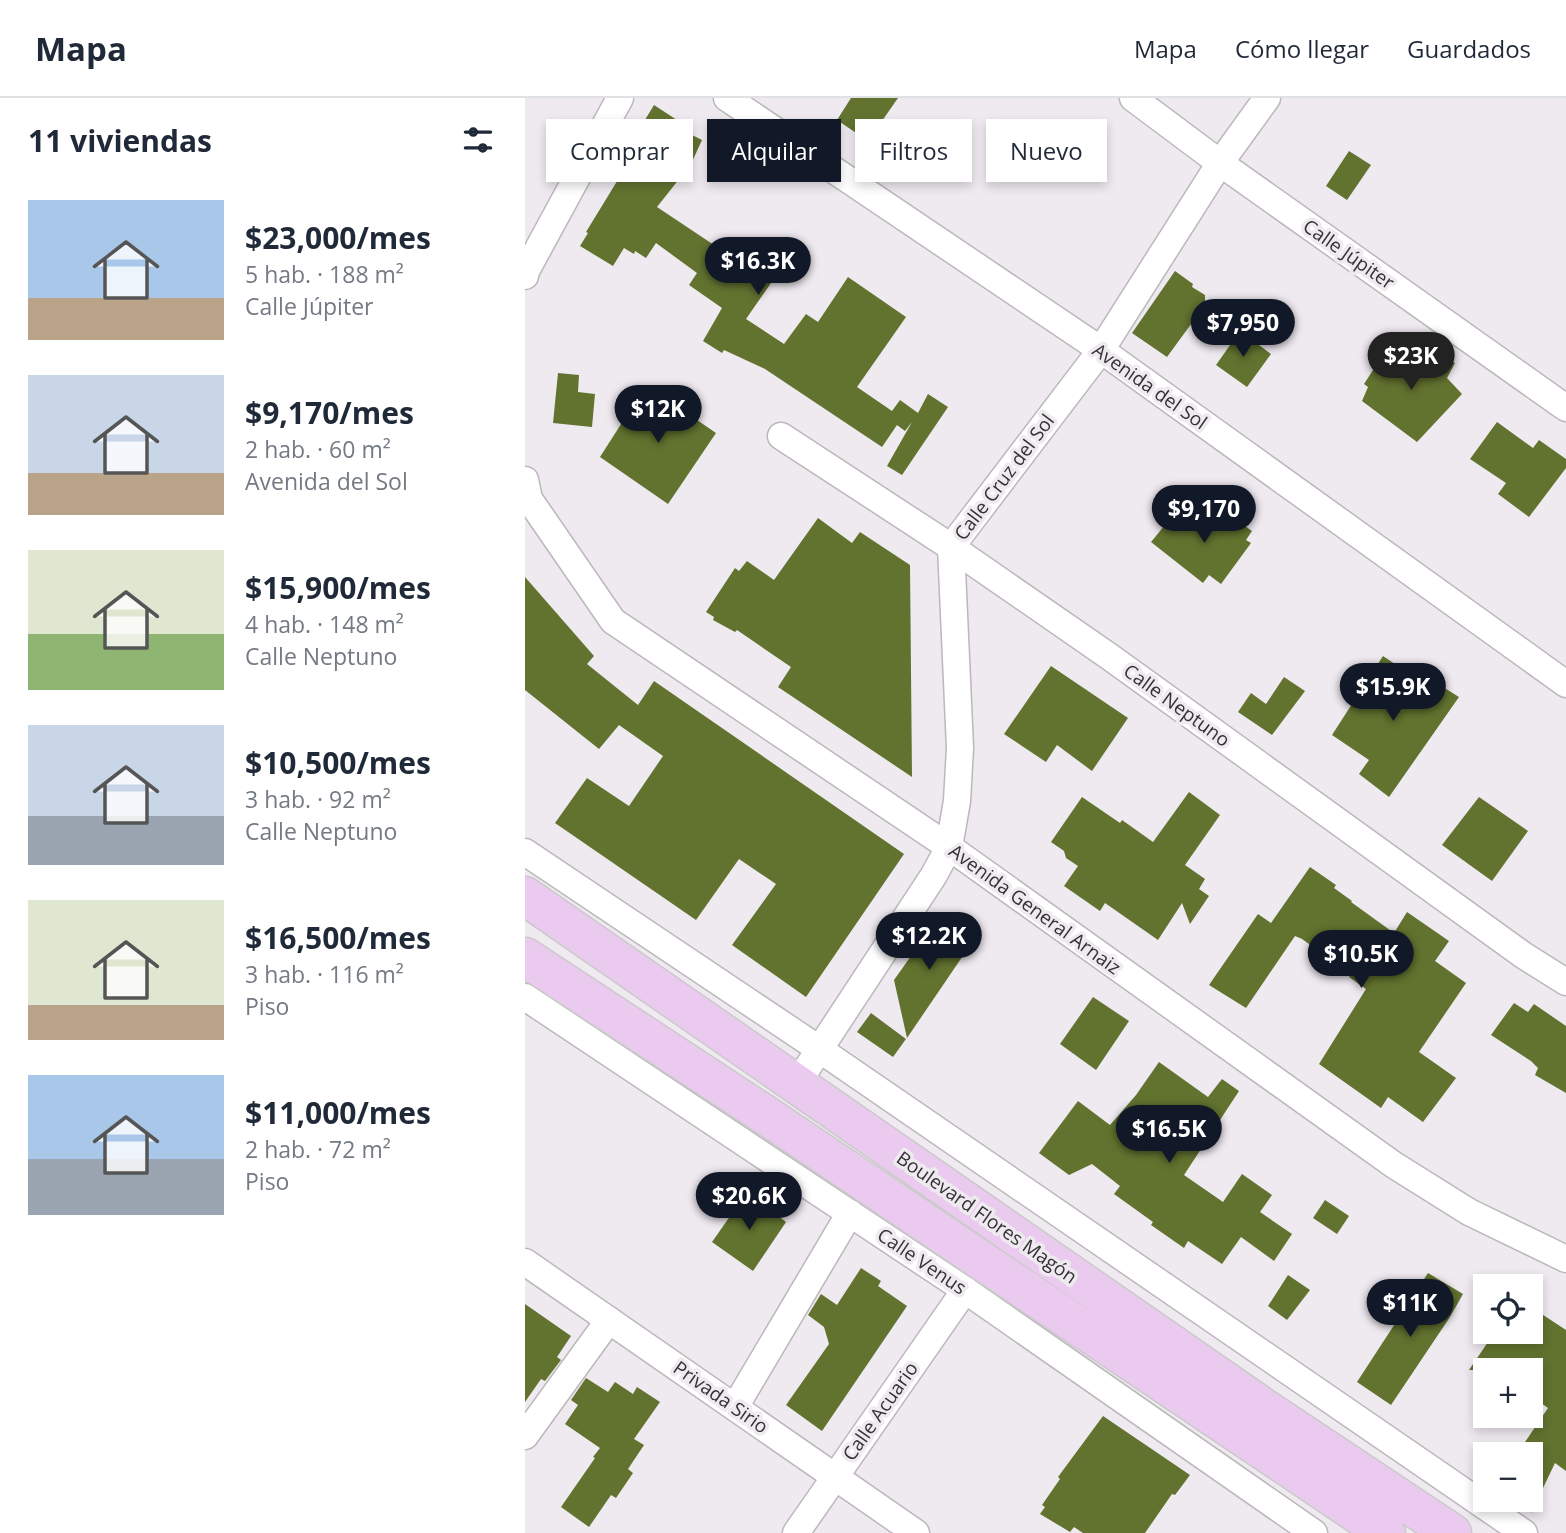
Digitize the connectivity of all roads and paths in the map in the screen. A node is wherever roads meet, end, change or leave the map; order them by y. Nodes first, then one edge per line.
1 (620, 98) edge
2 (727, 98) edge
3 (1133, 98) edge
4 (1266, 98) edge
5 (1220, 163) junction
6 (525, 276) edge
7 (1101, 350) junction
8 (1566, 408) edge
9 (781, 436) dead end
10 (525, 480) edge
11 (951, 547) junction
12 (1566, 684) edge
13 (949, 847) junction
14 (525, 852) edge
15 (525, 896) edge
16 (525, 957) edge
17 (1566, 982) edge
18 (525, 997) edge
19 (819, 1049) junction
20 (796, 1085) junction
21 (850, 1213) junction
22 (1566, 1259) edge
23 (525, 1262) edge
24 (965, 1290) junction
25 (609, 1320) junction
26 (735, 1407) junction
27 (525, 1436) edge
28 (835, 1476) junction
29 (796, 1533) edge
30 (916, 1533) edge
31 (1314, 1533) edge
32 (1386, 1533) edge
33 (1452, 1533) edge
34 (1524, 1533) edge

1 - 6 street
2 - 7 street, Avenida del Sol
3 - 5 street, Calle Júpiter
4 - 5 street, Calle Cruz del Sol
5 - 7 street, Calle Cruz del Sol
5 - 8 street, Calle Júpiter
7 - 11 street, Calle Cruz del Sol
7 - 12 street, Avenida del Sol
9 - 11 street, Calle Neptuno
10 - 13 street, Avenida General Arnaiz
11 - 13 street, Calle Cruz del Sol
11 - 17 street, Calle Neptuno
13 - 19 street, Calle Cruz del Sol
13 - 22 street, Avenida General Arnaiz
14 - 19 street
15 - 20 main road, Boulevard Flores Magón
16 - 32 main road, Boulevard Flores Magón
18 - 21 street, Calle Venus
19 - 20 street, Calle Cruz del Sol
19 - 34 street
20 - 33 main road, Boulevard Flores Magón
21 - 24 street, Calle Venus
21 - 26 street
23 - 25 street, Privada Sirio
24 - 28 street, Calle Acuario
24 - 31 street, Calle Venus
25 - 26 street, Privada Sirio
25 - 27 street
26 - 28 street, Privada Sirio
28 - 29 street, Calle Acuario
28 - 30 street, Privada Sirio

